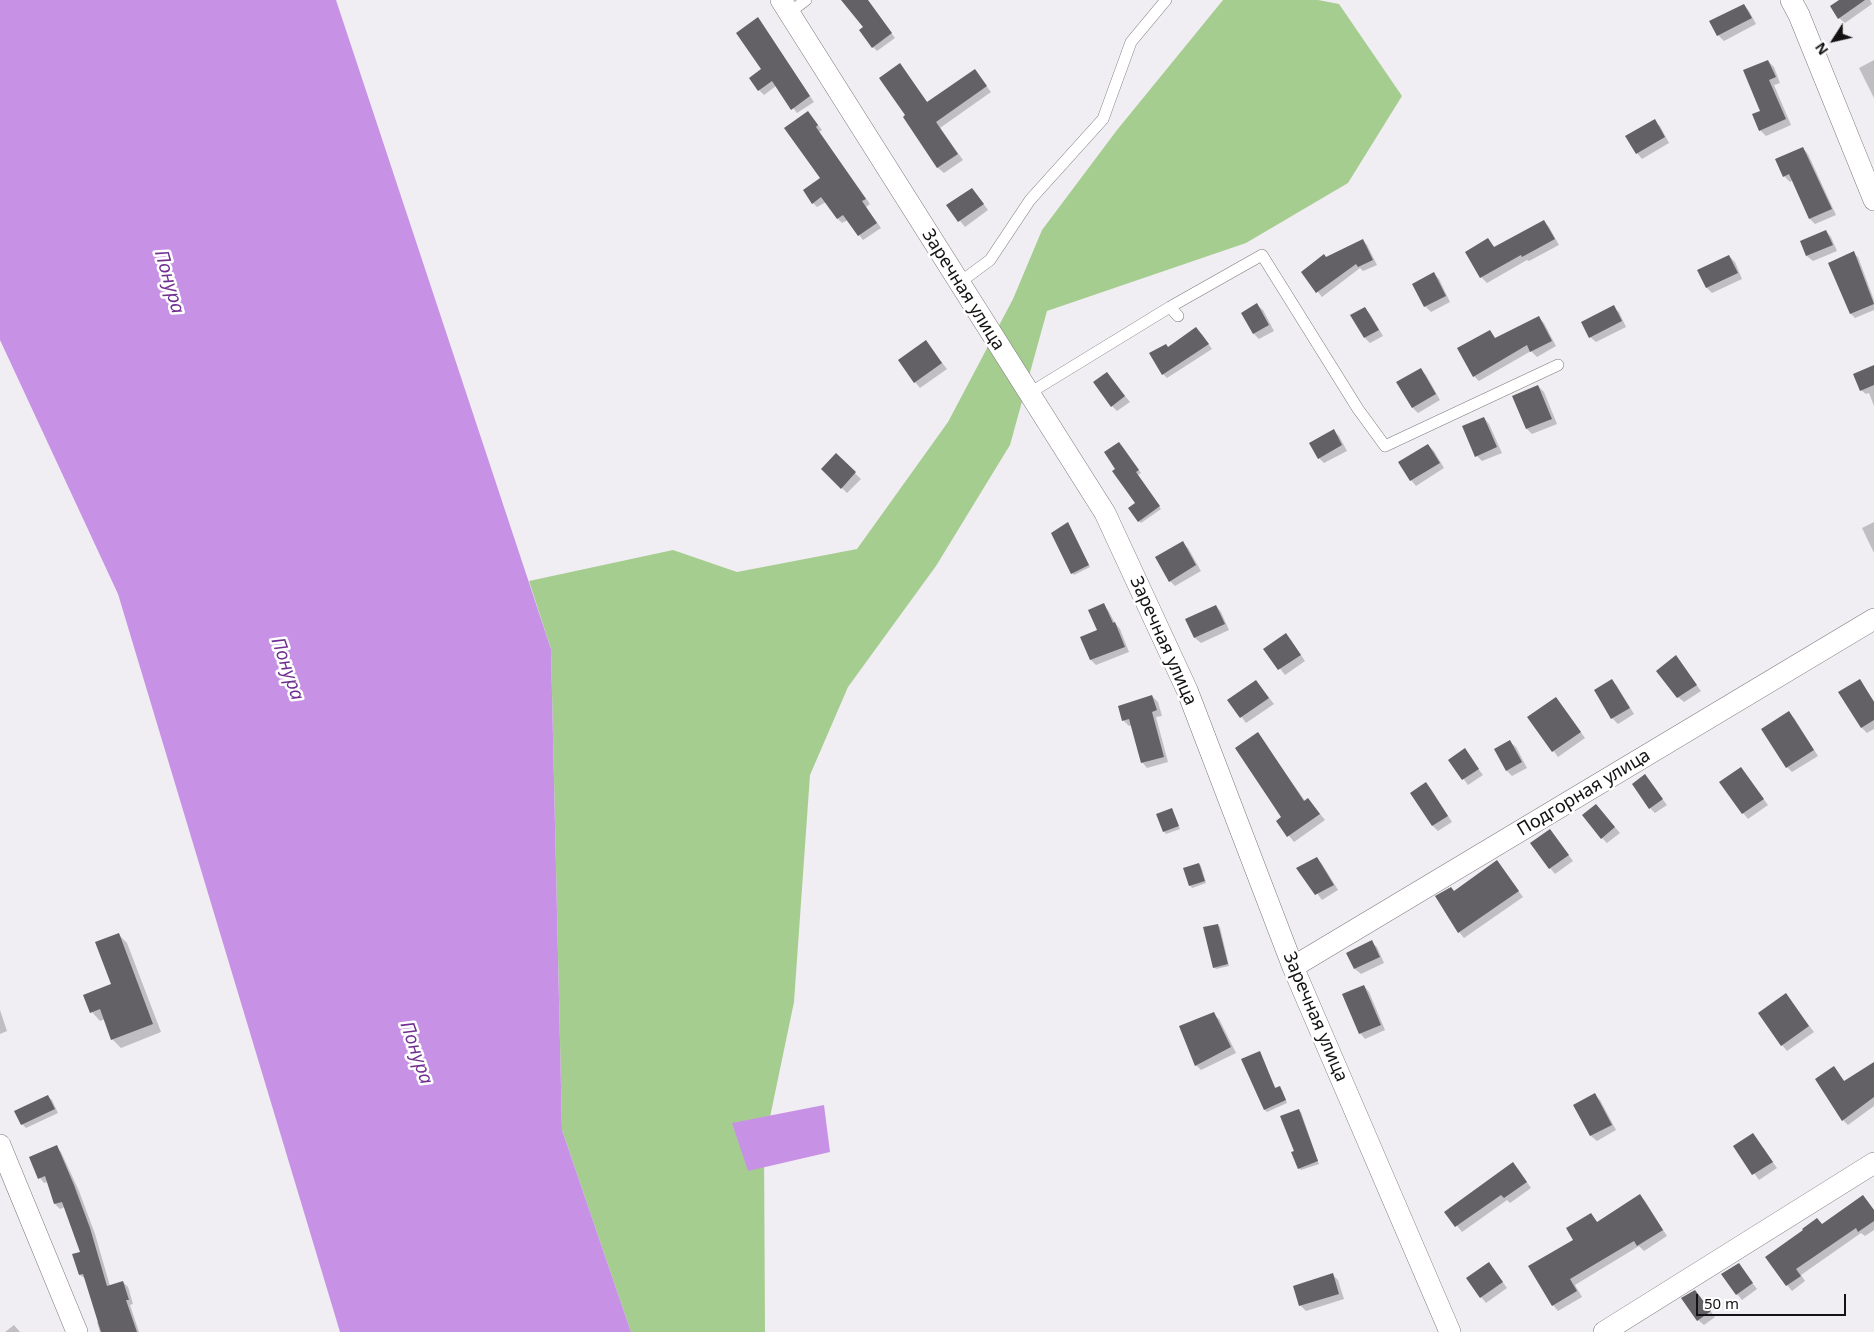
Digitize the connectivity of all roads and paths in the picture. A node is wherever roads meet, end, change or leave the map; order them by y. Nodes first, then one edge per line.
1 (1166, 0) edge
2 (1791, 0) edge
3 (792, 4) edge
4 (1874, 200) edge
5 (958, 283) junction
6 (1170, 307) junction
7 (1178, 316) dead end
8 (1558, 364) dead end
9 (1028, 394) junction
10 (1874, 619) edge
11 (1293, 967) junction
12 (0, 1146) edge
13 (1874, 1163) edge
14 (78, 1332) edge
15 (1450, 1332) edge
16 (1604, 1332) edge

1 - 5 lane
2 - 4 street
3 - 5 street, Заречная улица
5 - 9 street, Заречная улица
6 - 7 lane
6 - 8 lane
6 - 9 lane
9 - 11 street, Заречная улица
10 - 11 street, Подгорная улица
11 - 15 street, Заречная улица
12 - 14 street
13 - 16 street

